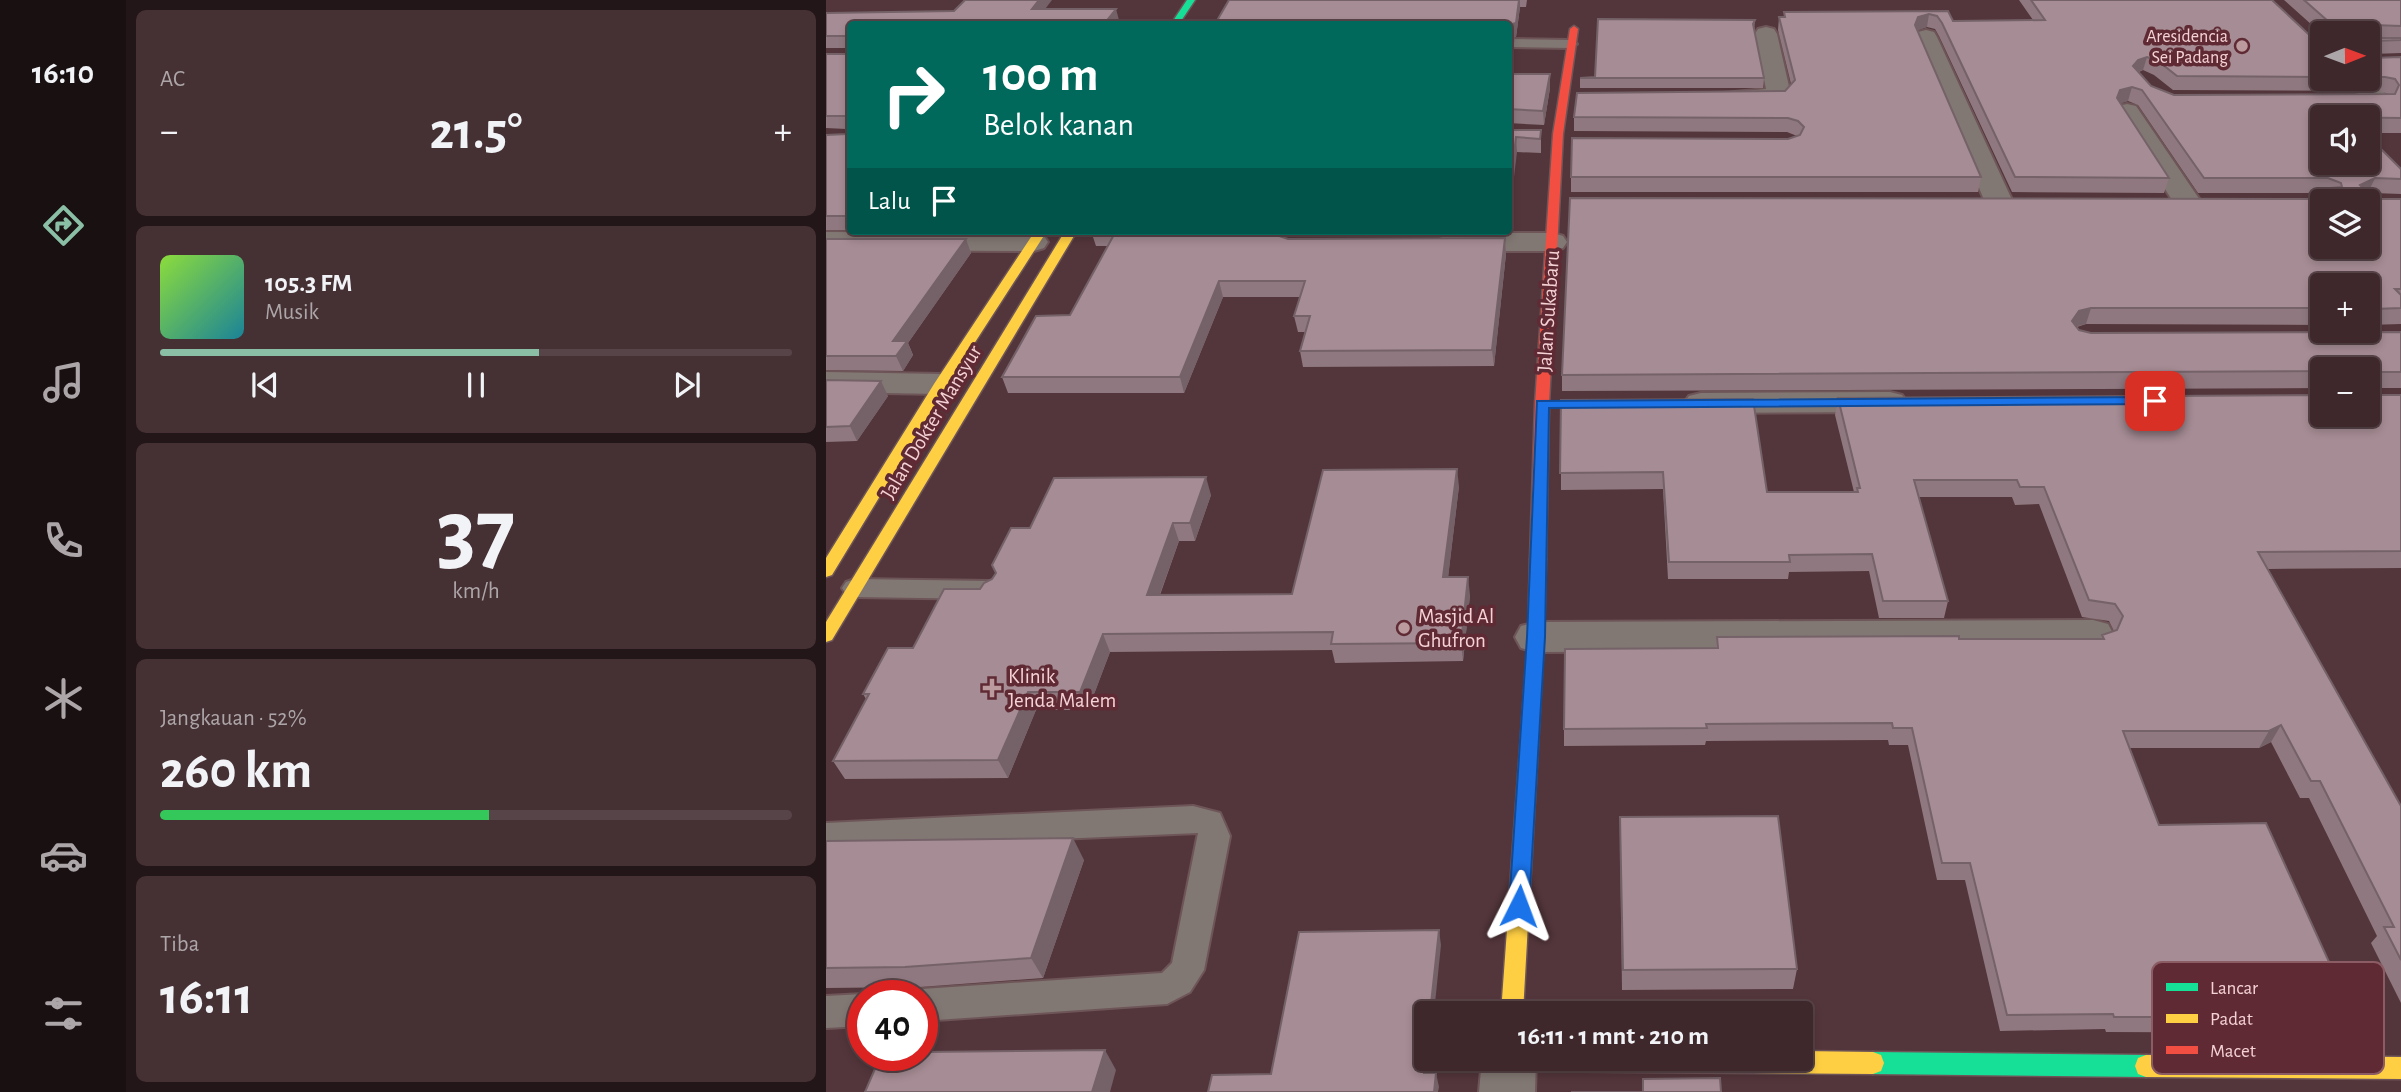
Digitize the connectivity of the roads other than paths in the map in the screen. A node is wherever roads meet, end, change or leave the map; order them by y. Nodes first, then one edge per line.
1 (1191, 0) edge
2 (1208, 0) edge
3 (1177, 21) edge
4 (1195, 21) edge
5 (1766, 34) dead end
6 (1572, 37) joint
7 (1927, 37) edge
8 (1512, 43) edge
9 (2355, 91) edge
10 (1562, 98) junction
11 (1588, 98) edge
12 (1707, 98) edge
13 (2127, 111) edge
14 (2393, 111) edge
15 (1550, 137) junction
16 (1585, 142) edge
17 (1972, 202) edge
18 (1555, 203) junction
19 (1583, 203) edge
20 (2188, 203) edge
21 (1069, 235) edge
22 (1038, 236) edge
23 (826, 241) edge
24 (1553, 242) junction
25 (1429, 243) edge
26 (826, 382) edge
27 (941, 384) junction
28 (1918, 402) edge
29 (1667, 403) edge
30 (826, 571) edge
31 (855, 588) junction
32 (989, 590) edge
33 (2092, 635) dead end
34 (826, 636) edge
35 (1536, 637) junction
36 (826, 836) edge
37 (1513, 1001) edge
38 (938, 1004) edge
39 (847, 1011) edge
40 (826, 1012) edge
41 (1813, 1068) edge
42 (2224, 1074) edge
43 (2077, 1079) edge

1 - 3 street
2 - 4 street
5 - 12 street
6 - 8 lane
6 - 10 street, Jalan Sukabaru
7 - 17 street
9 - 14 street
10 - 11 street
10 - 15 street, Jalan Sukabaru
13 - 20 street
15 - 16 street
15 - 18 street, Jalan Sukabaru
18 - 19 street
18 - 24 street, Jalan Sukabaru
21 - 31 street, Jalan Dokter Mansyur
22 - 23 street
22 - 27 street, Jalan Dokter Mansyur
24 - 25 street
24 - 35 street, Jalan Sukabaru
26 - 27 street
27 - 30 street, Jalan Dokter Mansyur
28 - 29 street
31 - 32 lane
31 - 34 street, Jalan Dokter Mansyur
33 - 35 street
35 - 37 street, Jalan Sukabaru
36 - 38 lane
39 - 40 lane
41 - 43 street
42 - 43 street

